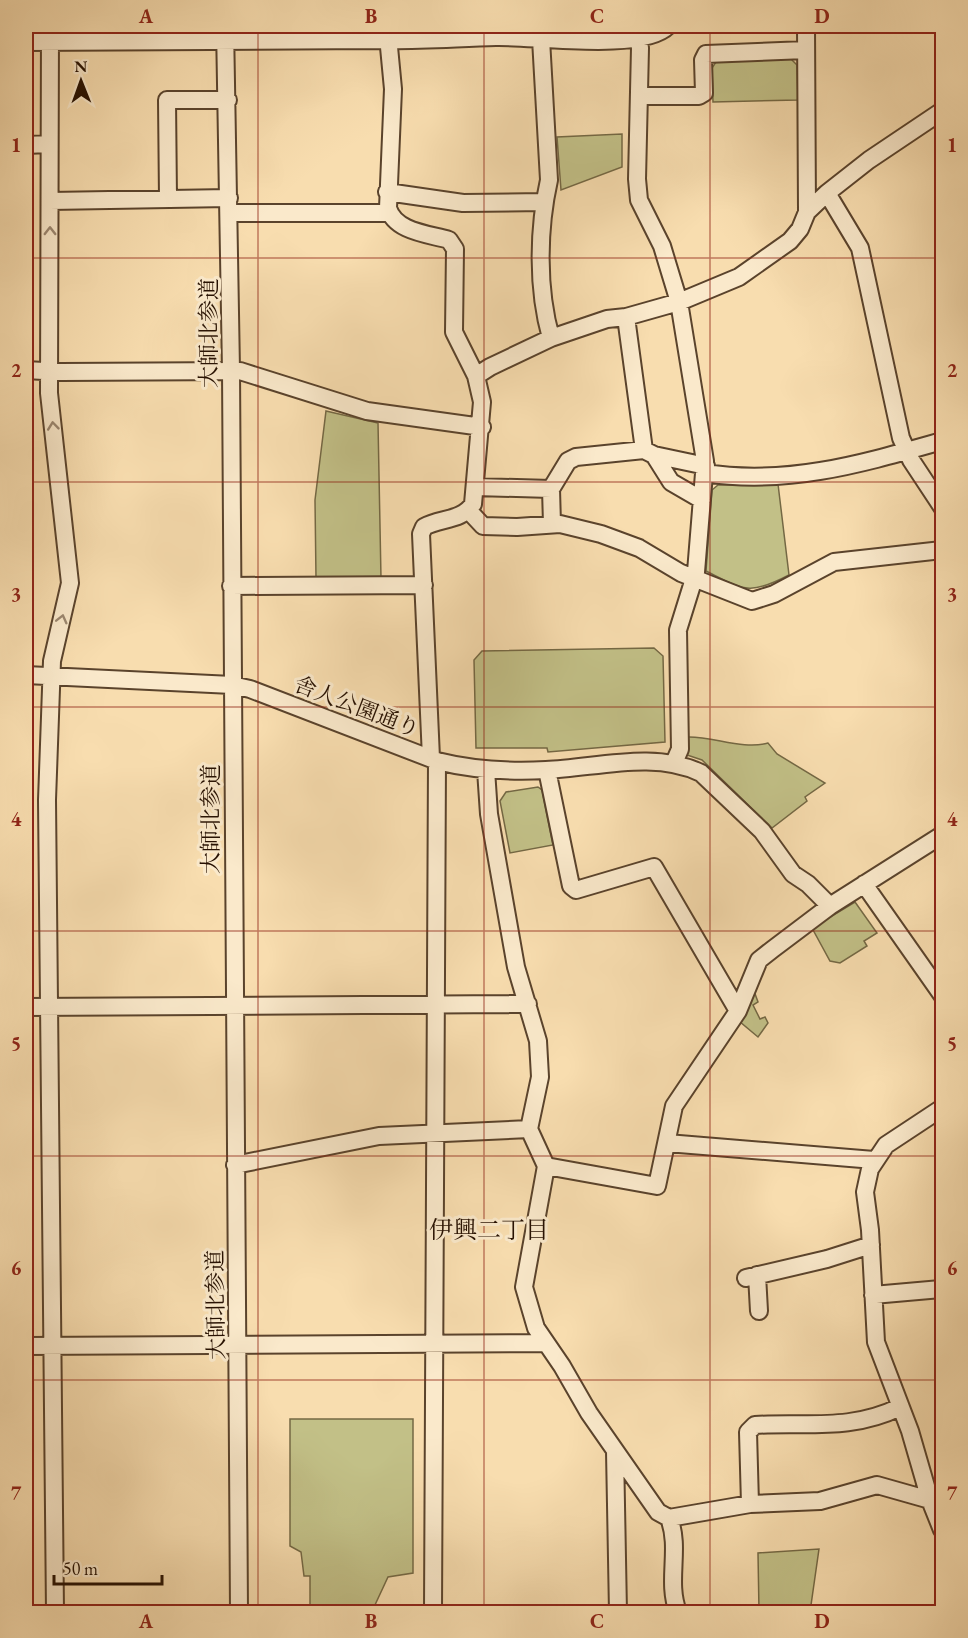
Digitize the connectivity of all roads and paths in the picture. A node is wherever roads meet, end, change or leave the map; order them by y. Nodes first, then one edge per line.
1 (668, 26) edge
2 (806, 26) edge
3 (500, 31) edge
4 (637, 32) edge
5 (50, 33) edge
6 (225, 33) edge
7 (388, 33) edge
8 (541, 39) junction
9 (26, 42) edge
10 (806, 50) junction
11 (639, 96) junction
12 (228, 100) junction
13 (942, 111) edge
14 (50, 144) junction
15 (26, 145) edge
16 (387, 192) junction
17 (827, 193) junction
18 (168, 199) junction
19 (50, 201) junction
20 (544, 202) junction
21 (229, 205) junction
22 (807, 212) junction
23 (389, 213) junction
24 (679, 302) junction
25 (626, 317) junction
26 (551, 338) junction
27 (26, 370) edge
28 (231, 370) junction
29 (50, 371) junction
30 (476, 376) junction
31 (482, 427) junction
32 (942, 441) edge
33 (906, 452) junction
34 (649, 453) junction
35 (706, 469) junction
36 (475, 487) junction
37 (551, 489) junction
38 (702, 500) junction
39 (942, 507) edge
40 (468, 511) junction
41 (552, 524) junction
42 (942, 550) edge
43 (694, 577) junction
44 (424, 585) junction
45 (231, 586) junction
46 (26, 675) edge
47 (50, 676) junction
48 (232, 685) junction
49 (434, 760) junction
50 (674, 763) junction
51 (486, 770) junction
52 (547, 770) junction
53 (942, 835) edge
54 (864, 884) junction
55 (830, 906) junction
56 (942, 995) edge
57 (528, 1004) junction
58 (234, 1005) junction
59 (436, 1005) junction
60 (26, 1007) edge
61 (50, 1007) junction
62 (738, 1011) junction
63 (942, 1108) edge
64 (528, 1130) junction
65 (435, 1133) junction
66 (667, 1143) junction
67 (874, 1160) junction
68 (235, 1165) junction
69 (546, 1166) junction
70 (871, 1245) junction
71 (941, 1288) edge
72 (873, 1295) junction
73 (759, 1311) dead end
74 (542, 1343) junction
75 (238, 1345) junction
76 (26, 1346) edge
77 (54, 1346) junction
78 (434, 1346) junction
79 (900, 1407) junction
80 (615, 1451) junction
81 (930, 1500) junction
82 (750, 1504) junction
83 (669, 1518) junction
84 (942, 1530) edge
85 (55, 1612) edge
86 (239, 1612) edge
87 (434, 1612) edge
88 (618, 1612) edge
89 (678, 1612) edge

1 - 4 street
2 - 10 street
3 - 7 street
3 - 8 street
4 - 8 street
4 - 11 street
5 - 6 street
5 - 9 street
5 - 14 street
6 - 7 street
6 - 12 street, 大師北参道
7 - 16 street
8 - 20 street
10 - 11 street
10 - 22 street
11 - 24 street
12 - 18 street
12 - 21 street, 大師北参道
13 - 17 street
14 - 15 street
14 - 19 street
16 - 20 street
16 - 23 street
17 - 22 street
17 - 33 street
18 - 19 street
18 - 21 street
29 -> 19 street
20 - 26 street
21 - 23 street
21 - 28 street, 大師北参道
22 - 24 street
23 - 30 street
24 - 25 street
24 - 35 street
25 - 26 street
25 - 34 street
26 - 30 street
27 - 29 street
28 - 29 street
28 - 31 street
28 - 45 street, 大師北参道
47 -> 29 street
30 - 31 street
31 - 36 street
32 - 33 street
33 - 35 street
33 - 39 street
34 - 35 street
34 - 37 street
34 - 38 street
35 - 38 street
36 - 37 street
36 - 40 street
37 - 41 street
38 - 43 street
40 - 41 street
40 - 44 street
41 - 43 street
42 - 43 street
43 - 50 street
44 - 45 street
44 - 49 street
45 - 48 street, 大師北参道
46 - 47 street, 舎人公園通り
47 - 48 street, 舎人公園通り
47 - 61 street
48 - 49 street, 舎人公園通り
48 - 58 street, 大師北参道
49 - 51 street, 舎人公園通り
49 - 59 street
50 - 52 street, 舎人公園通り
50 - 55 street
51 - 52 street, 舎人公園通り
51 - 57 street
52 - 62 street
53 - 54 street
54 - 55 street
54 - 56 street
55 - 62 street
57 - 59 street
57 - 64 street
58 - 59 street
58 - 61 street
58 - 68 street, 大師北参道
59 - 65 street
60 - 61 street
61 - 77 street
62 - 66 street
63 - 67 street
64 - 65 street
64 - 69 street
65 - 68 street
65 - 78 street
66 - 67 street
66 - 69 street
67 - 70 street
68 - 75 street, 大師北参道
69 - 74 street
70 - 72 street
70 - 73 street
71 - 72 street
72 - 79 street
74 - 78 street
74 - 80 street
75 - 77 street
75 - 78 street
75 - 86 street, 大師北参道
76 - 77 street
77 - 85 street
78 - 87 street
79 - 81 street
79 - 82 street
80 - 83 street
80 - 88 street
81 - 82 street
81 - 84 street
82 - 83 street
83 - 89 street

